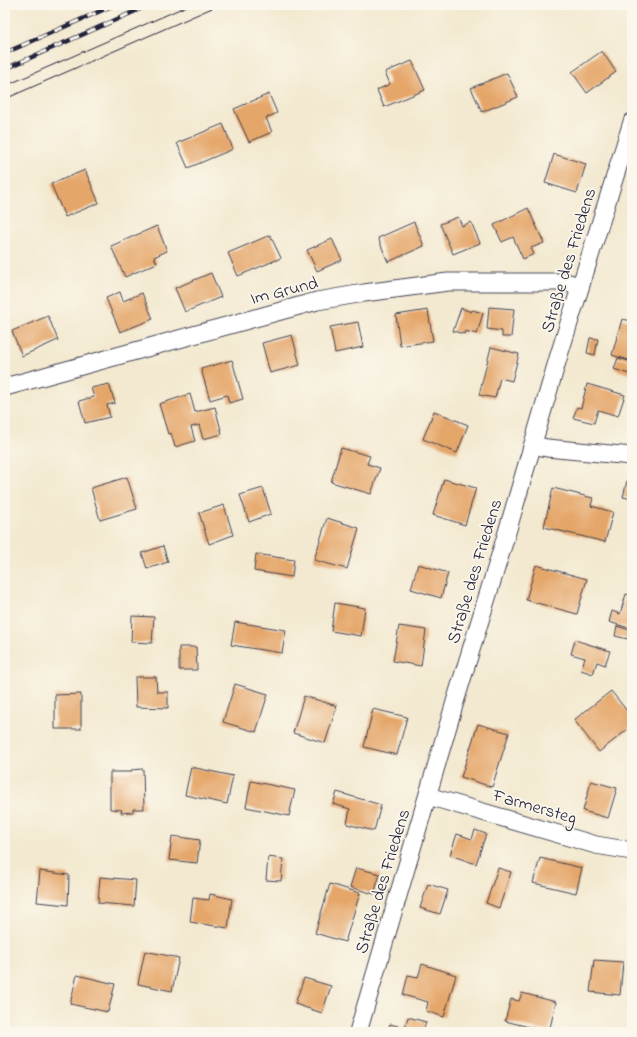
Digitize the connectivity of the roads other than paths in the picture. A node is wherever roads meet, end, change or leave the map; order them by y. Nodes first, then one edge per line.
1 (632, 122) edge
2 (580, 286) junction
3 (5, 387) edge
4 (533, 445) junction
5 (632, 456) edge
6 (428, 796) junction
7 (632, 851) edge
8 (358, 1032) edge

1 - 2 street, Straße des Friedens
2 - 3 street, Im Grund
2 - 4 street, Straße des Friedens
4 - 5 street
4 - 6 street, Straße des Friedens
6 - 7 street, Farmersteg
6 - 8 street, Straße des Friedens

